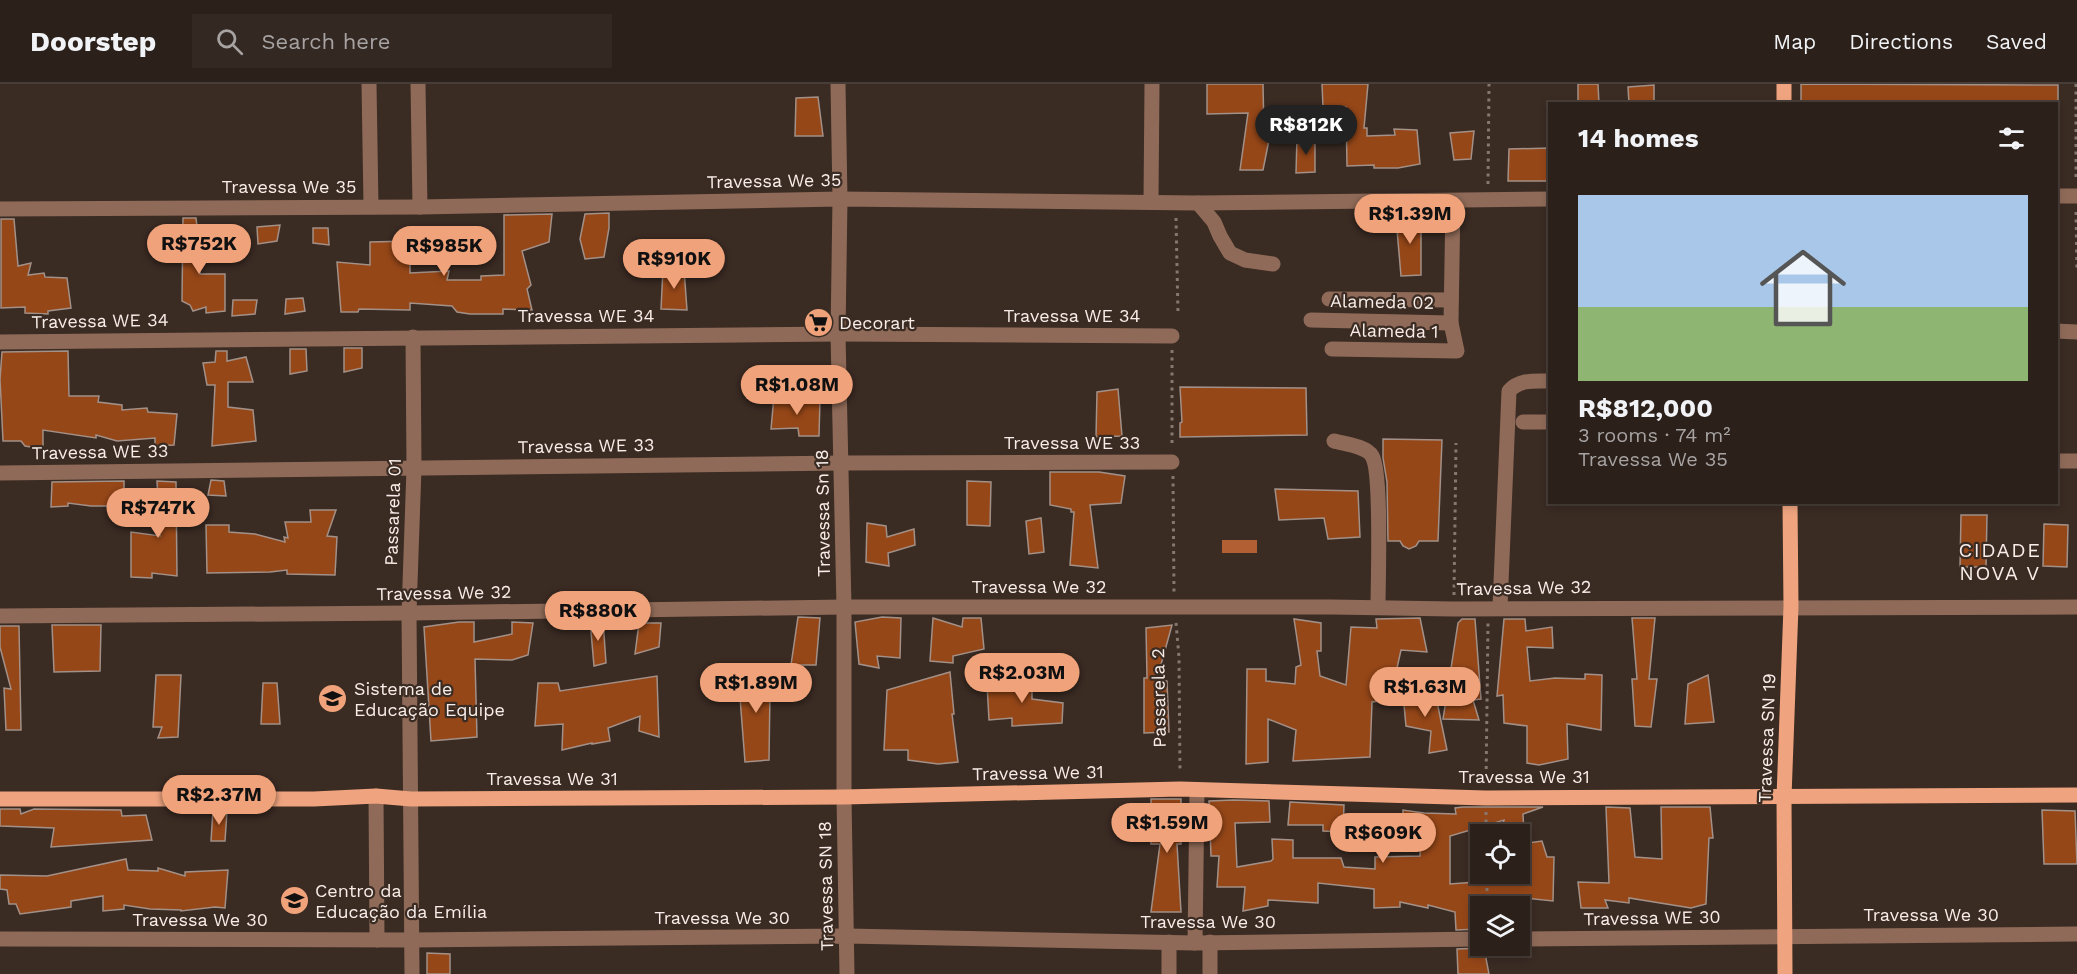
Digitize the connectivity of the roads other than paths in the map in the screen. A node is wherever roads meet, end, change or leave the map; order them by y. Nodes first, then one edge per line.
1 (369, 84) edge
2 (418, 84) edge
3 (838, 84) edge
4 (1152, 84) edge
5 (1784, 84) edge
6 (1784, 102) edge
7 (2058, 196) edge
8 (2077, 196) edge
9 (840, 199) junction
10 (1548, 199) edge
11 (1151, 201) junction
12 (1453, 201) junction
13 (1198, 203) junction
14 (371, 206) junction
15 (420, 207) junction
16 (0, 209) edge
17 (1272, 264) dead end
18 (1329, 299) dead end
19 (1451, 300) junction
20 (1311, 320) dead end
21 (1451, 323) junction
22 (2058, 331) edge
23 (2077, 332) edge
24 (838, 334) junction
25 (1172, 336) dead end
26 (413, 337) junction
27 (0, 342) edge
28 (1332, 350) dead end
29 (1548, 381) edge
30 (1523, 422) dead end
31 (1548, 422) edge
32 (1334, 441) dead end
33 (2058, 461) edge
34 (2077, 461) edge
35 (1172, 462) dead end
36 (842, 463) junction
37 (414, 468) junction
38 (0, 473) edge
39 (1790, 504) edge
40 (844, 606) junction
41 (1791, 606) junction
42 (1378, 607) junction
43 (1494, 607) junction
44 (2077, 607) edge
45 (409, 613) junction
46 (0, 616) edge
47 (1197, 791) junction
48 (2077, 795) edge
49 (376, 796) junction
50 (844, 797) junction
51 (1784, 797) junction
52 (0, 798) edge
53 (411, 799) junction
54 (2077, 934) edge
55 (847, 936) junction
56 (1785, 936) junction
57 (0, 939) edge
58 (1470, 939) edge
59 (1530, 939) edge
60 (377, 940) junction
61 (412, 940) junction
62 (1169, 942) junction
63 (1202, 942) junction
64 (412, 974) edge
65 (847, 974) edge
66 (1169, 974) edge
67 (1210, 974) edge
68 (1785, 974) edge

1 - 14 street
2 - 15 street
3 - 9 street, Travessa Sn 18
4 - 11 street
5 - 6 main road
7 - 8 street
9 - 11 street, Travessa We 35
9 - 15 street, Travessa We 35
9 - 24 street, Travessa Sn 18
10 - 12 street, Travessa We 35
11 - 13 street, Travessa We 35
12 - 13 street, Travessa We 35
12 - 19 street
13 - 17 street
14 - 15 street, Travessa We 35
14 - 16 street, Travessa We 35
18 - 19 street
19 - 21 street
20 - 21 street, Alameda 02
21 - 28 street, Alameda 1
22 - 23 street
24 - 25 street, Travessa WE 34
24 - 26 street, Travessa WE 34
24 - 36 street, Travessa Sn 18
26 - 27 street, Travessa WE 34
26 - 37 street, Passarela 01
29 - 43 street
30 - 31 street
32 - 42 street
33 - 34 street
35 - 36 street, Travessa WE 33
36 - 37 street, Travessa WE 33
36 - 40 street, Travessa Sn 18
37 - 38 street, Travessa WE 33
37 - 45 street, Passarela 01
39 - 41 main road, Travessa SN 19
40 - 42 street, Travessa We 32
40 - 45 street, Travessa We 32
40 - 50 street, Travessa Sn 18
41 - 43 street, Travessa We 32
41 - 44 street, Travessa We 32
41 - 51 main road, Travessa SN 19
42 - 43 street, Travessa We 32
45 - 46 street, Travessa We 32
45 - 53 street, Passarela 01
47 - 50 main road, Travessa We 31
47 - 51 main road, Travessa We 31
47 - 63 street
48 - 51 main road, Travessa We 31
49 - 52 main road, Travessa We 31
49 - 53 main road, Travessa We 31
49 - 60 street
50 - 53 main road, Travessa We 31
50 - 55 street, Travessa SN 18
51 - 56 main road, Travessa SN 19
53 - 61 street, Passarela 01
54 - 56 street, Travessa We 30
55 - 61 street, Travessa We 30
55 - 62 street, Travessa We 30
55 - 65 street, Travessa SN 18
56 - 59 street, Travessa WE 30
56 - 68 main road, Travessa SN 19
57 - 60 street, Travessa We 30
58 - 63 street, Travessa We 30
60 - 61 street, Travessa We 30
61 - 64 street, Passarela 01
62 - 63 street, Travessa We 30
62 - 66 street
63 - 67 street

